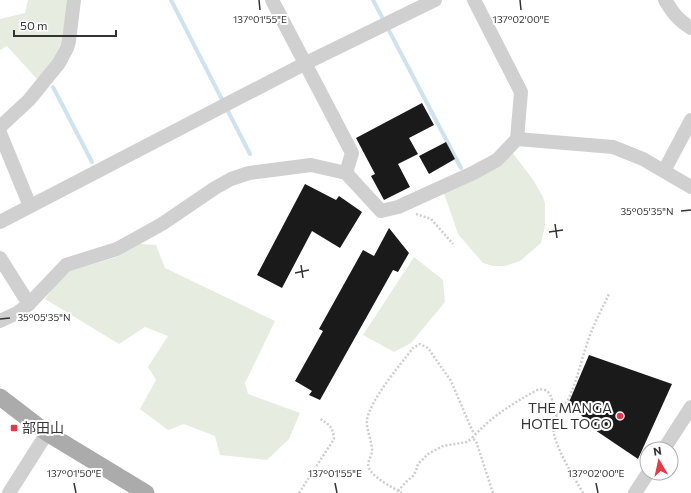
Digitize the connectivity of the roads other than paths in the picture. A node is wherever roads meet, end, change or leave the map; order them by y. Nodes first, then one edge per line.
1 (74, 0) edge
2 (272, 0) edge
3 (434, 0) edge
4 (474, 0) edge
5 (666, 0) edge
6 (691, 28) edge
7 (306, 63) junction
8 (691, 120) edge
9 (0, 127) edge
10 (0, 133) edge
11 (517, 139) junction
12 (664, 171) junction
13 (346, 173) junction
14 (691, 187) edge
15 (30, 206) junction
16 (0, 222) edge
17 (0, 258) edge
18 (29, 304) junction
19 (0, 321) edge
20 (0, 397) edge
21 (691, 407) edge
22 (687, 422) edge
23 (47, 433) junction
24 (671, 441) edge
25 (643, 481) edge
26 (9, 493) edge
27 (146, 493) edge
28 (635, 493) edge

1 - 9 street
2 - 7 street
3 - 7 street
4 - 11 street
5 - 6 street
7 - 13 street
7 - 15 street
8 - 12 street
10 - 15 street
11 - 12 street
11 - 13 street
12 - 14 street
13 - 18 street
15 - 16 street
17 - 18 street
18 - 19 street
20 - 23 main road
21 - 22 street
22 - 24 street
23 - 26 street
23 - 27 main road
25 - 28 street

